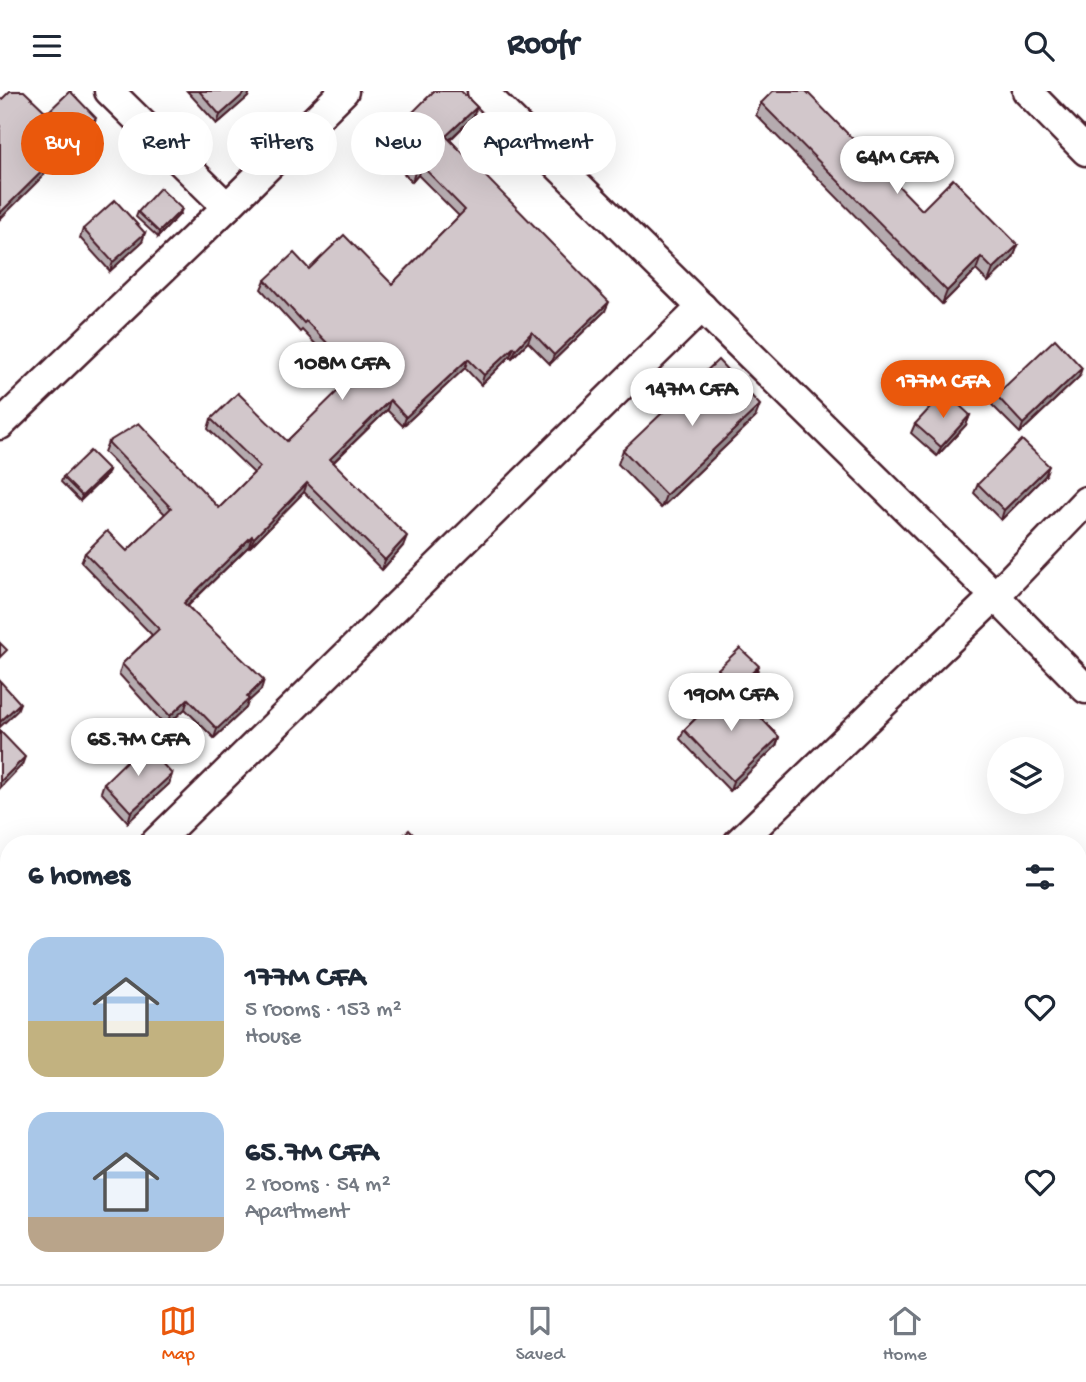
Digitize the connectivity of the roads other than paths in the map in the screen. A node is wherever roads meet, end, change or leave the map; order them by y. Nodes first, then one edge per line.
1 (109, 91) edge
2 (344, 91) edge
3 (482, 91) edge
4 (1027, 91) edge
5 (1086, 151) edge
6 (227, 207) junction
7 (702, 307) junction
8 (0, 425) edge
9 (1086, 501) edge
10 (995, 596) junction
11 (1086, 689) edge
12 (163, 835) edge
13 (746, 835) edge

1 - 6 street
2 - 6 street
3 - 7 street
4 - 5 street
6 - 8 street
7 - 10 street
7 - 12 street
9 - 10 street
10 - 11 street
10 - 13 street

